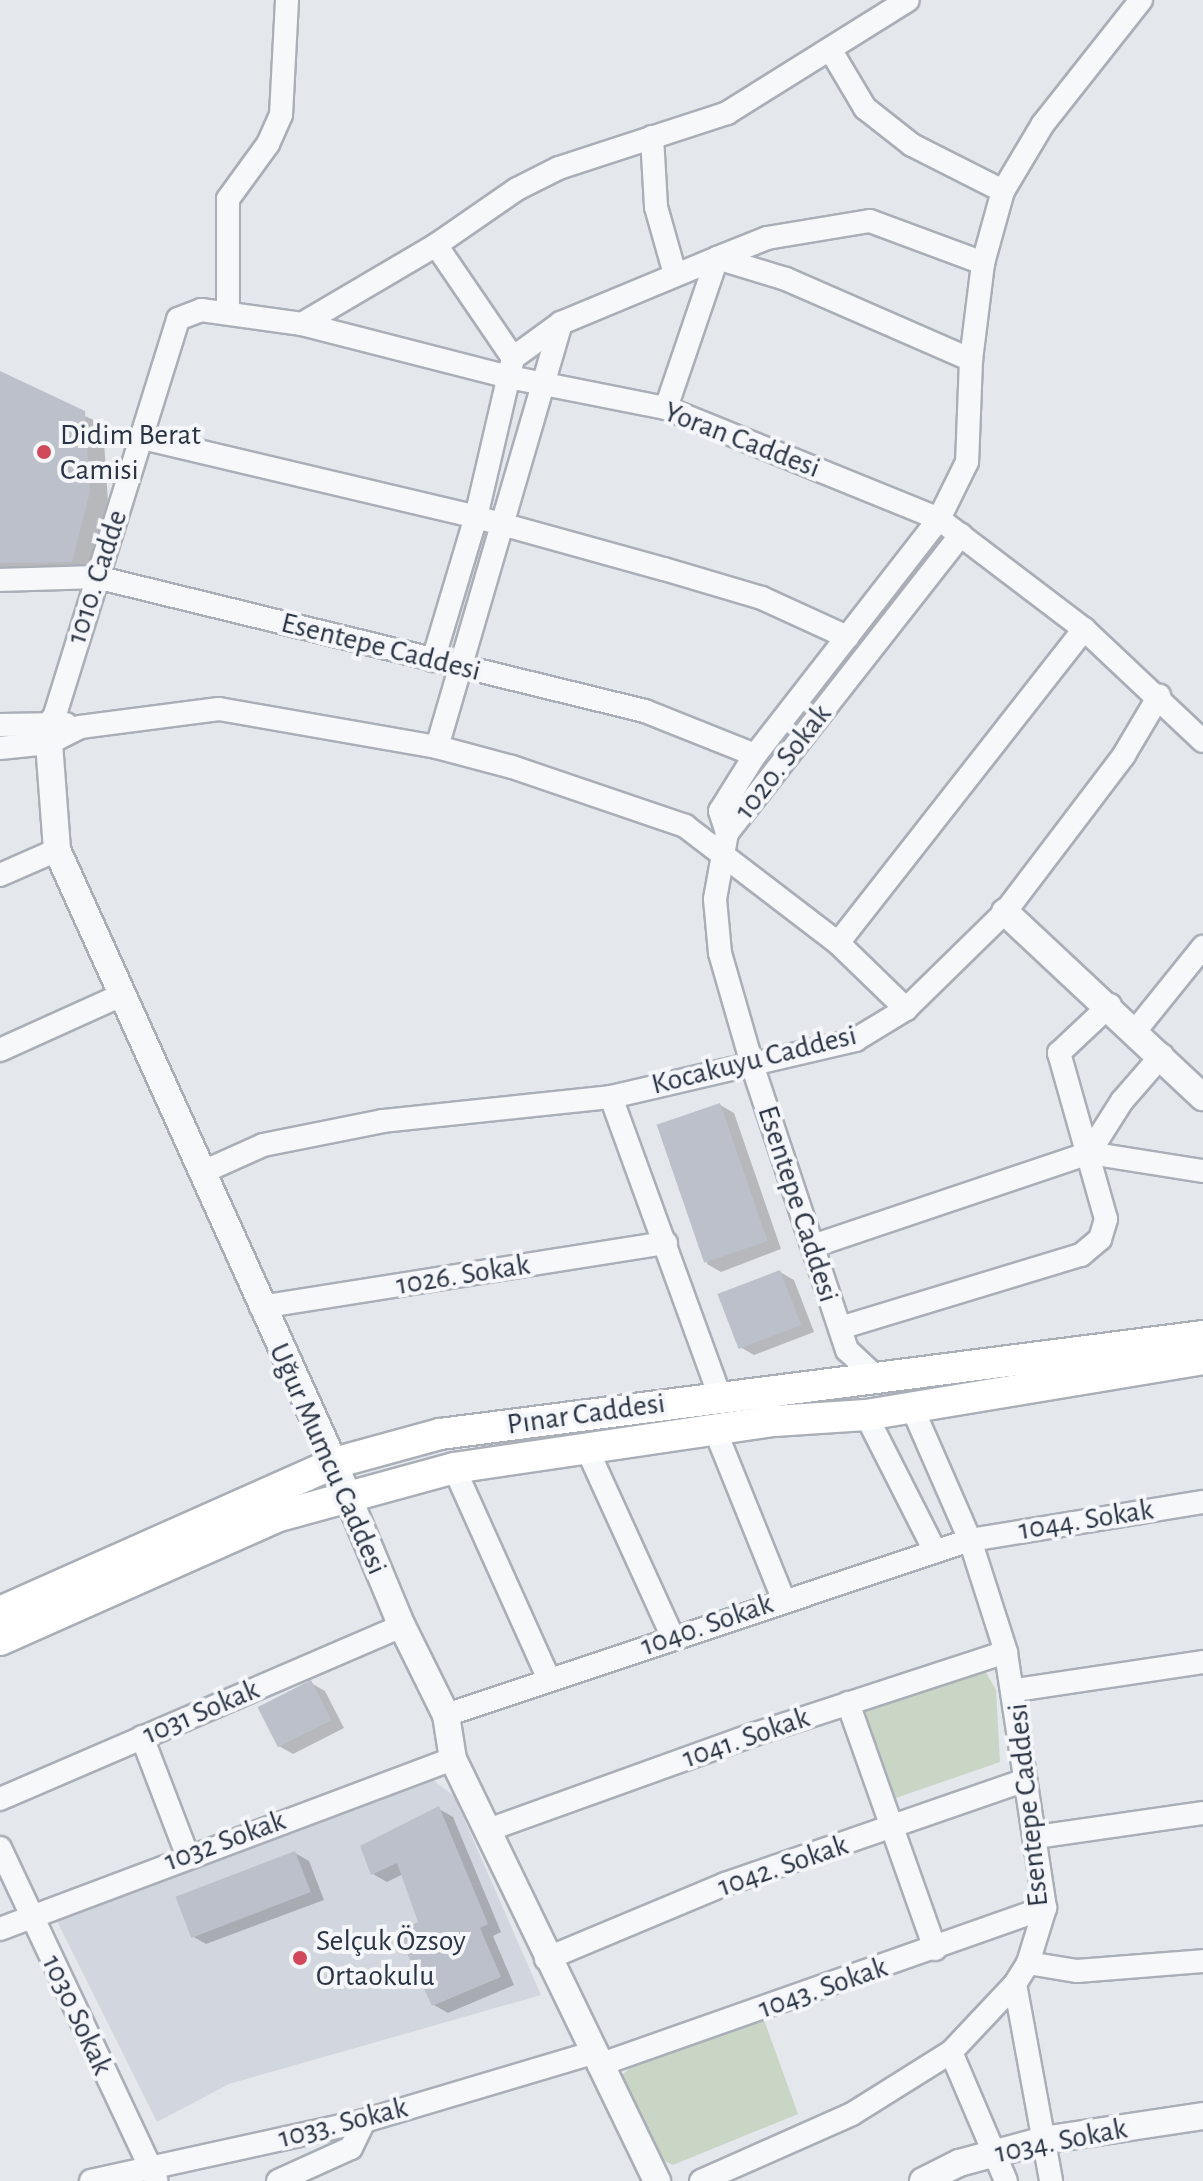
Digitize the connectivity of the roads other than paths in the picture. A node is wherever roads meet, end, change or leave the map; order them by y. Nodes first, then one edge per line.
1 (287, 0) edge
2 (908, 0) edge
3 (1141, 0) edge
4 (830, 49) junction
5 (652, 137) junction
6 (1003, 191) junction
7 (436, 245) junction
8 (717, 258) junction
9 (983, 263) junction
10 (675, 274) junction
11 (201, 310) joint
12 (228, 313) junction
13 (561, 323) junction
14 (302, 324) junction
15 (971, 360) junction
16 (511, 367) junction
17 (543, 383) junction
18 (666, 408) junction
19 (143, 438) junction
20 (476, 517) junction
21 (939, 519) junction
22 (506, 526) junction
23 (961, 535) junction
24 (96, 577) junction
25 (0, 580) edge
26 (1084, 629) junction
27 (847, 637) junction
28 (433, 660) junction
29 (462, 668) junction
30 (1159, 696) junction
31 (0, 725) edge
32 (51, 732) junction
33 (1203, 741) edge
34 (437, 747) junction
35 (0, 748) edge
36 (755, 755) junction
37 (727, 833) junction
38 (57, 850) junction
39 (722, 859) junction
40 (0, 875) edge
41 (1005, 912) junction
42 (838, 943) junction
43 (1203, 947) edge
44 (122, 995) junction
45 (1110, 1005) junction
46 (906, 1009) junction
47 (1136, 1030) junction
48 (0, 1050) edge
49 (1162, 1055) junction
50 (752, 1064) junction
51 (611, 1097) junction
52 (1203, 1097) edge
53 (1089, 1153) junction
54 (1203, 1171) edge
55 (203, 1172) junction
56 (666, 1243) junction
57 (813, 1246) junction
58 (261, 1307) junction
59 (840, 1328) junction
60 (1203, 1336) edge
61 (1203, 1359) edge
62 (875, 1376) junction
63 (720, 1396) junction
64 (912, 1407) junction
65 (866, 1415) junction
66 (715, 1430) junction
67 (587, 1449) junction
68 (334, 1463) junction
69 (454, 1468) junction
70 (345, 1495) junction
71 (1203, 1502) edge
72 (970, 1540) junction
73 (935, 1551) junction
74 (783, 1598) junction
75 (0, 1612) edge
76 (402, 1626) junction
77 (673, 1638) junction
78 (0, 1640) edge
79 (1006, 1652) junction
80 (1203, 1662) edge
81 (549, 1679) junction
82 (1016, 1690) junction
83 (848, 1703) junction
84 (446, 1715) junction
85 (142, 1737) junction
86 (453, 1759) junction
87 (1023, 1781) junction
88 (0, 1799) edge
89 (1203, 1813) edge
90 (896, 1827) junction
91 (488, 1830) junction
92 (1036, 1837) junction
93 (0, 1848) edge
94 (187, 1854) junction
95 (1045, 1908) junction
96 (31, 1917) junction
97 (0, 1929) edge
98 (935, 1949) junction
99 (546, 1959) junction
100 (1203, 1961) edge
101 (1028, 1963) junction
102 (1015, 1984) junction
103 (951, 2052) junction
104 (596, 2059) junction
105 (1203, 2116) edge
106 (364, 2121) junction
107 (1044, 2140) junction
108 (994, 2152) junction
109 (153, 2174) edge
110 (91, 2181) edge
111 (278, 2181) edge
112 (657, 2181) edge
113 (701, 2181) edge
114 (923, 2181) edge
115 (1006, 2181) edge
116 (1051, 2181) edge

1 - 12 street
2 - 4 street
3 - 6 street, 1020. Sokak
4 - 5 street
4 - 6 street
5 - 7 street
5 - 10 street
6 - 9 street, 1020. Sokak
7 - 14 street
7 - 16 street
8 - 9 street
8 - 10 street
8 - 15 street
8 - 18 street
9 - 15 street, 1020. Sokak
10 - 13 street
11 - 12 street, Yoran Caddesi
11 - 19 street, 1010. Cadde
12 - 14 street, Yoran Caddesi
13 - 16 street
13 - 17 street
14 - 16 street, Yoran Caddesi
15 - 21 street, 1020. Sokak
16 - 17 street, Yoran Caddesi
16 - 20 street
17 - 18 street, Yoran Caddesi
17 - 22 street
18 - 21 street, Yoran Caddesi
19 - 20 street
19 - 24 street, 1010. Cadde
20 - 22 street
20 - 28 street
21 - 23 street, Yoran Caddesi
21 - 27 street, 1020. Sokak
22 - 27 street
22 - 29 street
23 - 26 street, Yoran Caddesi
23 - 37 street, 1020. Sokak
24 - 25 street, Esentepe Caddesi
24 - 28 street, Esentepe Caddesi
24 - 32 street, 1010. Cadde
26 - 30 street, Yoran Caddesi
26 - 42 street
27 - 36 street, 1020. Sokak
28 - 29 street, Esentepe Caddesi
29 - 34 street
29 - 36 street, Esentepe Caddesi
30 - 33 street, Yoran Caddesi
30 - 41 street, Kocakuyu Caddesi
31 - 32 street
32 - 34 street
32 - 35 street
32 - 38 street, Uğur Mumcu Caddesi
34 - 39 street
36 - 37 street, 1020. Sokak
37 - 39 street, Esentepe Caddesi
38 - 40 street
38 - 44 street, Uğur Mumcu Caddesi
39 - 42 street
39 - 50 street, Esentepe Caddesi
41 - 45 street
41 - 46 street, Kocakuyu Caddesi
42 - 46 street
43 - 47 street
44 - 48 street
44 - 55 street, Uğur Mumcu Caddesi
45 - 47 street
45 - 53 street
46 - 50 street, Kocakuyu Caddesi
47 - 49 street
49 - 52 street
49 - 53 street
50 - 51 street, Kocakuyu Caddesi
50 - 57 street, Esentepe Caddesi
51 - 55 street, Kocakuyu Caddesi
51 - 56 street
53 - 54 street
53 - 57 street
53 - 59 street
55 - 58 street, Uğur Mumcu Caddesi
56 - 58 street, 1026. Sokak
56 - 63 street
57 - 59 street, Esentepe Caddesi
58 - 68 street, Uğur Mumcu Caddesi
59 - 62 street, Esentepe Caddesi
60 - 62 main road, Pınar Caddesi
61 - 64 main road, Pınar Caddesi
62 - 63 main road, Pınar Caddesi
62 - 64 main road
62 - 65 main road
63 - 68 main road, Pınar Caddesi
64 - 65 main road, Pınar Caddesi
64 - 72 street, Esentepe Caddesi
65 - 66 main road, Pınar Caddesi
65 - 73 street
66 - 67 main road, Pınar Caddesi
66 - 74 street
67 - 69 main road, Pınar Caddesi
67 - 77 street
68 - 70 street, Uğur Mumcu Caddesi
68 - 75 main road, Pınar Caddesi
69 - 70 main road, Pınar Caddesi
69 - 81 street
70 - 76 street, Uğur Mumcu Caddesi
70 - 78 main road, Pınar Caddesi
71 - 72 street, 1044. Sokak
72 - 73 street, 1040. Sokak
72 - 79 street, Esentepe Caddesi
73 - 74 street, 1040. Sokak
74 - 77 street, 1040. Sokak
76 - 84 street, Uğur Mumcu Caddesi
76 - 85 street, 1031 Sokak
77 - 81 street, 1040. Sokak
79 - 82 street, Esentepe Caddesi
79 - 83 street, 1041. Sokak
80 - 82 street
81 - 84 street, 1040. Sokak
82 - 87 street, Esentepe Caddesi
83 - 90 street
83 - 91 street, 1041. Sokak
84 - 86 street, Uğur Mumcu Caddesi
85 - 88 street, 1031 Sokak
85 - 94 street
86 - 91 street, Uğur Mumcu Caddesi
86 - 94 street, 1032 Sokak
87 - 90 street, 1042. Sokak
87 - 92 street, Esentepe Caddesi
89 - 92 street
90 - 98 street
90 - 99 street, 1042. Sokak
91 - 99 street, Uğur Mumcu Caddesi
92 - 95 street, Esentepe Caddesi
93 - 96 street, 1030 Sokak
94 - 96 street, 1032 Sokak
95 - 98 street, 1043. Sokak
95 - 101 street, Esentepe Caddesi
96 - 97 street, 1032 Sokak
96 - 109 street, 1030 Sokak
98 - 104 street, 1043. Sokak
99 - 104 street, Uğur Mumcu Caddesi
100 - 101 street
101 - 102 street, Esentepe Caddesi
102 - 103 street, Esentepe Caddesi
102 - 107 street
103 - 108 street
103 - 113 street, Esentepe Caddesi
104 - 106 street, 1033. Sokak
104 - 112 street, Uğur Mumcu Caddesi
105 - 107 street, 1034. Sokak
106 - 109 street, 1033. Sokak
106 - 111 street
107 - 108 street, 1034. Sokak
107 - 116 street
108 - 114 street, 1034. Sokak
108 - 115 street
109 - 110 street, 1033. Sokak

